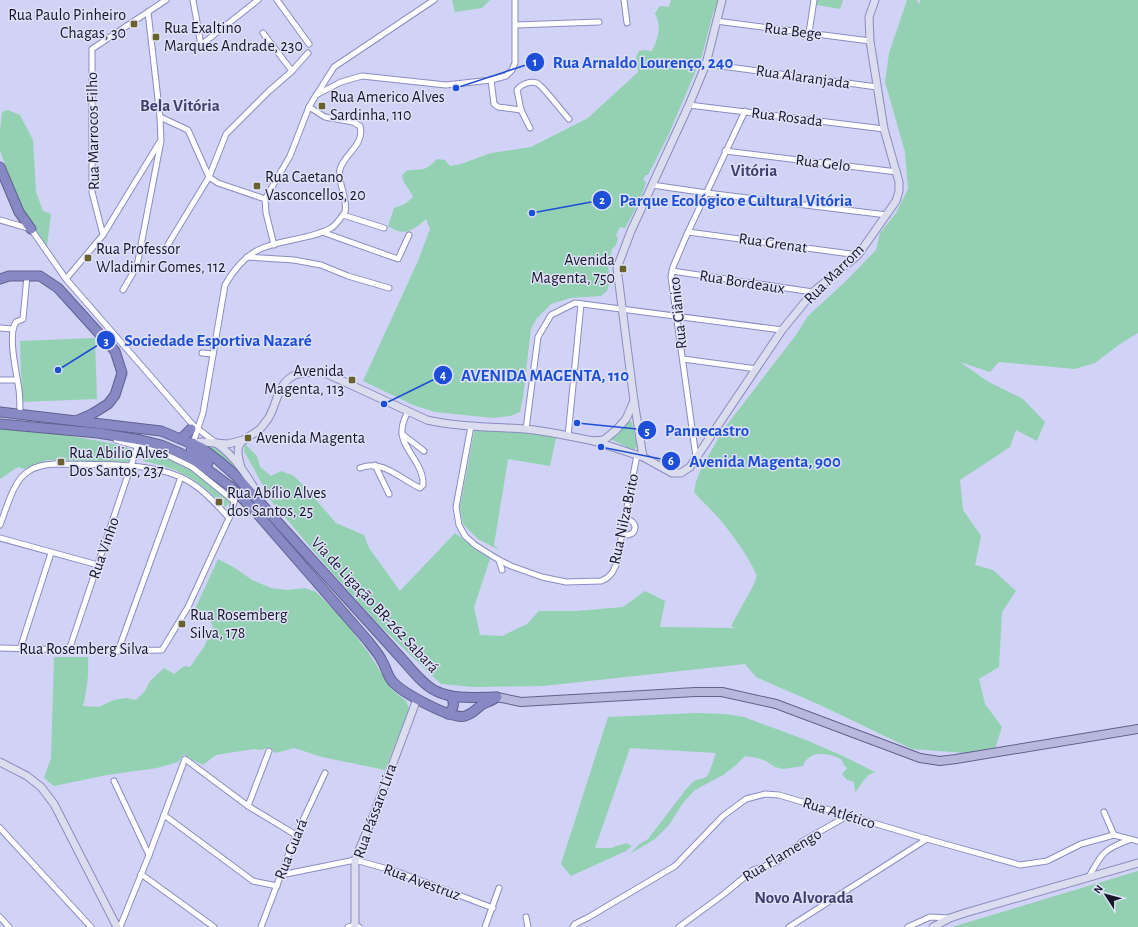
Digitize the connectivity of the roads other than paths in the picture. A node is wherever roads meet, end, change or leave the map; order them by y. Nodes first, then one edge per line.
1 (166, 0) edge
2 (193, 0) edge
3 (258, 0) edge
4 (277, 0) edge
5 (434, 0) edge
6 (515, 0) edge
7 (624, 0) edge
8 (722, 0) edge
9 (814, 0) edge
10 (875, 0) edge
11 (148, 12) junction
12 (716, 21) junction
13 (599, 22) dead end
14 (627, 23) dead end
15 (516, 25) junction
16 (263, 33) dead end
17 (809, 33) junction
18 (870, 41) junction
19 (309, 44) dead end
20 (308, 53) dead end
21 (706, 64) junction
22 (292, 71) junction
23 (491, 80) junction
24 (877, 87) junction
25 (316, 95) junction
26 (689, 105) junction
27 (309, 107) junction
28 (521, 110) junction
29 (745, 111) junction
30 (160, 117) junction
31 (569, 119) dead end
32 (530, 128) dead end
33 (884, 129) junction
34 (161, 141) junction
35 (726, 151) junction
36 (0, 167) edge
37 (897, 172) junction
38 (209, 177) junction
39 (652, 185) junction
40 (707, 193) junction
41 (265, 199) junction
42 (343, 215) junction
43 (886, 215) junction
44 (0, 220) edge
45 (384, 228) dead end
46 (31, 229) junction
47 (322, 232) junction
48 (688, 232) junction
49 (103, 235) junction
50 (409, 235) dead end
51 (274, 245) junction
52 (164, 251) dead end
53 (858, 254) junction
54 (247, 257) junction
55 (672, 271) junction
56 (27, 276) junction
57 (0, 279) edge
58 (66, 279) junction
59 (389, 288) dead end
60 (123, 290) dead end
61 (813, 292) junction
62 (581, 304) junction
63 (622, 310) junction
64 (676, 316) junction
65 (0, 328) edge
66 (13, 329) junction
67 (782, 330) junction
68 (202, 353) dead end
69 (213, 354) junction
70 (683, 359) junction
71 (757, 369) junction
72 (0, 380) edge
73 (17, 380) junction
74 (634, 400) junction
75 (408, 411) junction
76 (0, 412) edge
77 (20, 415) junction
78 (628, 415) junction
79 (637, 418) junction
80 (75, 421) junction
81 (0, 424) edge
82 (472, 426) junction
83 (194, 429) junction
84 (526, 429) junction
85 (98, 433) junction
86 (402, 434) junction
87 (568, 436) junction
88 (181, 439) junction
89 (243, 440) junction
90 (594, 441) junction
91 (193, 443) junction
92 (216, 443) junction
93 (138, 445) junction
94 (424, 451) dead end
95 (640, 456) junction
96 (696, 457) junction
97 (375, 465) junction
98 (132, 466) junction
99 (241, 468) junction
100 (360, 468) dead end
101 (181, 477) junction
102 (234, 494) junction
103 (389, 494) dead end
104 (266, 509) junction
105 (229, 518) junction
106 (625, 518) junction
107 (0, 525) edge
108 (622, 534) junction
109 (0, 538) edge
110 (51, 553) junction
111 (499, 560) junction
112 (98, 565) junction
113 (502, 570) dead end
114 (0, 648) edge
115 (20, 649) junction
116 (69, 650) junction
117 (118, 651) junction
118 (451, 696) junction
119 (497, 697) junction
120 (417, 699) junction
121 (448, 714) junction
122 (1138, 729) edge
123 (270, 751) dead end
124 (0, 762) edge
125 (325, 773) dead end
126 (114, 781) dead end
127 (248, 806) junction
128 (1104, 812) dead end
129 (164, 815) junction
130 (849, 815) junction
131 (0, 828) edge
132 (296, 835) junction
133 (1114, 835) junction
134 (927, 839) junction
135 (1130, 840) junction
136 (1138, 841) edge
137 (149, 855) junction
138 (355, 860) junction
139 (1138, 863) edge
140 (141, 874) junction
141 (281, 875) junction
142 (1089, 877) junction
143 (276, 886) junction
144 (499, 888) dead end
145 (493, 908) junction
146 (0, 917) edge
147 (526, 917) dead end
148 (950, 918) junction
149 (9, 927) edge
150 (91, 927) edge
151 (117, 927) edge
152 (120, 927) edge
153 (214, 927) edge
154 (261, 927) edge
155 (354, 927) edge
156 (485, 927) edge
157 (528, 927) edge
158 (573, 927) edge
159 (679, 927) edge
160 (788, 927) edge
161 (908, 927) edge
162 (933, 927) edge

1 - 11 street
2 - 3 street
4 - 19 street
5 - 25 street
6 - 15 street
7 - 14 street
8 - 12 street
9 - 17 street
10 - 18 street, Rua Marrom
11 - 30 street
11 - 49 street, Rua Marrocos Filho
12 - 17 street, Rua Bege
12 - 21 street
13 - 15 street
15 - 23 street
16 - 22 street
17 - 18 street, Rua Bege
18 - 24 street, Rua Marrom
20 - 22 street
21 - 24 street, Rua Alaranjada
21 - 26 street
22 - 38 street
23 - 25 street
23 - 28 street
24 - 33 street, Rua Marrom
25 - 27 street
26 - 29 street, Rua Rosada
26 - 39 street
27 - 41 street
27 - 42 street
28 - 31 street
28 - 32 street
29 - 33 street, Rua Rosada
29 - 35 street, Rua Ciânico
30 - 34 street
30 - 38 street
33 - 37 street, Rua Marrom
34 - 49 street
34 - 60 street
35 - 37 street, Rua Gelo
35 - 40 street, Rua Ciânico
36 - 46 highway
37 - 43 street, Rua Marrom
38 - 41 street
38 - 52 street
39 - 40 street
39 - 63 street
40 - 43 street
40 - 48 street, Rua Ciânico
41 - 51 street
42 - 45 street
42 - 47 street
43 - 53 street, Rua Marrom
44 - 46 street
46 - 58 street
47 - 50 street
47 - 51 street
48 - 53 street, Rua Grenat
48 - 55 street, Rua Ciânico
49 - 58 street
51 - 54 street
53 - 61 street, Rua Marrom
54 - 59 street
54 - 69 street
55 - 61 street, Rua Bordeaux
55 - 64 street, Rua Ciânico
56 - 57 highway
56 - 66 street
56 - 80 highway
58 - 83 street
61 - 67 street, Rua Marrom
62 - 63 street
62 - 84 street
62 - 87 street
63 - 64 street
63 - 74 street
64 - 67 street
64 - 70 street, Rua Ciânico
65 - 66 street
66 - 73 street
67 - 71 street, Rua Marrom
68 - 69 street
69 - 83 street
70 - 71 street
70 - 96 street, Rua Ciânico
71 - 96 street, Rua Marrom
72 - 73 street
73 - 77 street
74 - 78 street
74 - 79 street
75 - 82 street
75 - 86 street
75 - 89 street
76 - 77 highway, Via de Ligação BR-262 Sabará
77 - 80 highway, Via de Ligação BR-262 Sabará
78 - 79 street
78 - 90 street
79 - 95 street
80 - 88 highway, Via de Ligação BR-262 Sabará
81 - 85 highway, Via de Ligação BR-262 Sabará
82 - 84 street
82 - 111 street, Rua Nilza Brito
83 - 88 highway
83 - 91 street
83 - 92 street
84 - 87 street
85 - 93 street, Via de Ligação BR-262 Sabará
85 - 102 highway, Via de Ligação BR-262 Sabará
86 - 94 street
86 - 97 street
87 - 90 street
88 - 91 highway, Via de Ligação BR-262 Sabará
89 - 92 street
89 - 99 street
90 - 95 street
91 - 92 street
91 - 102 highway
91 - 104 highway, Via de Ligação BR-262 Sabará
92 - 99 street
93 - 98 street, Rua Vinho
93 - 102 street, Via de Ligação BR-262 Sabará
95 - 96 street, Rua Marrom
95 - 106 street, Rua Nilza Brito
97 - 100 street
97 - 103 street
98 - 101 street
98 - 107 street
98 - 112 street, Rua Vinho
99 - 104 street, Via de Ligação BR-262 Sabará
101 - 105 street
101 - 117 street
102 - 105 street, Rua Rosemberg Silva
102 - 120 highway, Via de Ligação BR-262 Sabará
104 - 118 highway, Via de Ligação BR-262 Sabará
105 - 117 street, Rua Rosemberg Silva
106 - 108 street, Rua Nilza Brito
106 - 108 street
108 - 111 street, Rua Nilza Brito
109 - 110 street
110 - 112 street
110 - 115 street
111 - 113 street
112 - 116 street, Rua Vinho
114 - 115 street, Rua Rosemberg Silva
115 - 116 street, Rua Rosemberg Silva
116 - 117 street, Rua Rosemberg Silva
118 - 119 highway
118 - 121 highway
119 - 121 highway
119 - 122 main road
120 - 121 highway, Via de Ligação BR-262 Sabará
120 - 138 street, Rua Pássaro Lira
123 - 127 street
124 - 151 street
125 - 132 street, Rua Guará
126 - 137 street
127 - 129 street
127 - 132 street
128 - 133 street
129 - 137 street
129 - 143 street
130 - 134 street, Rua Atlético
130 - 158 street, Rua Atlético
130 - 159 street, Rua Flamengo
131 - 150 street
132 - 141 street, Rua Guará
133 - 134 street, Rua Atlético
133 - 135 street
134 - 160 street
135 - 136 street
135 - 142 street
137 - 140 street
138 - 141 street, Rua Avestruz
138 - 145 street, Rua Avestruz
138 - 155 street, Rua Pássaro Lira
139 - 142 street
140 - 152 street
140 - 153 street
141 - 143 street, Rua Guará
142 - 148 street
143 - 154 street, Rua Guará
144 - 145 street
145 - 156 street
146 - 149 street
147 - 157 street
148 - 161 street
148 - 162 street

